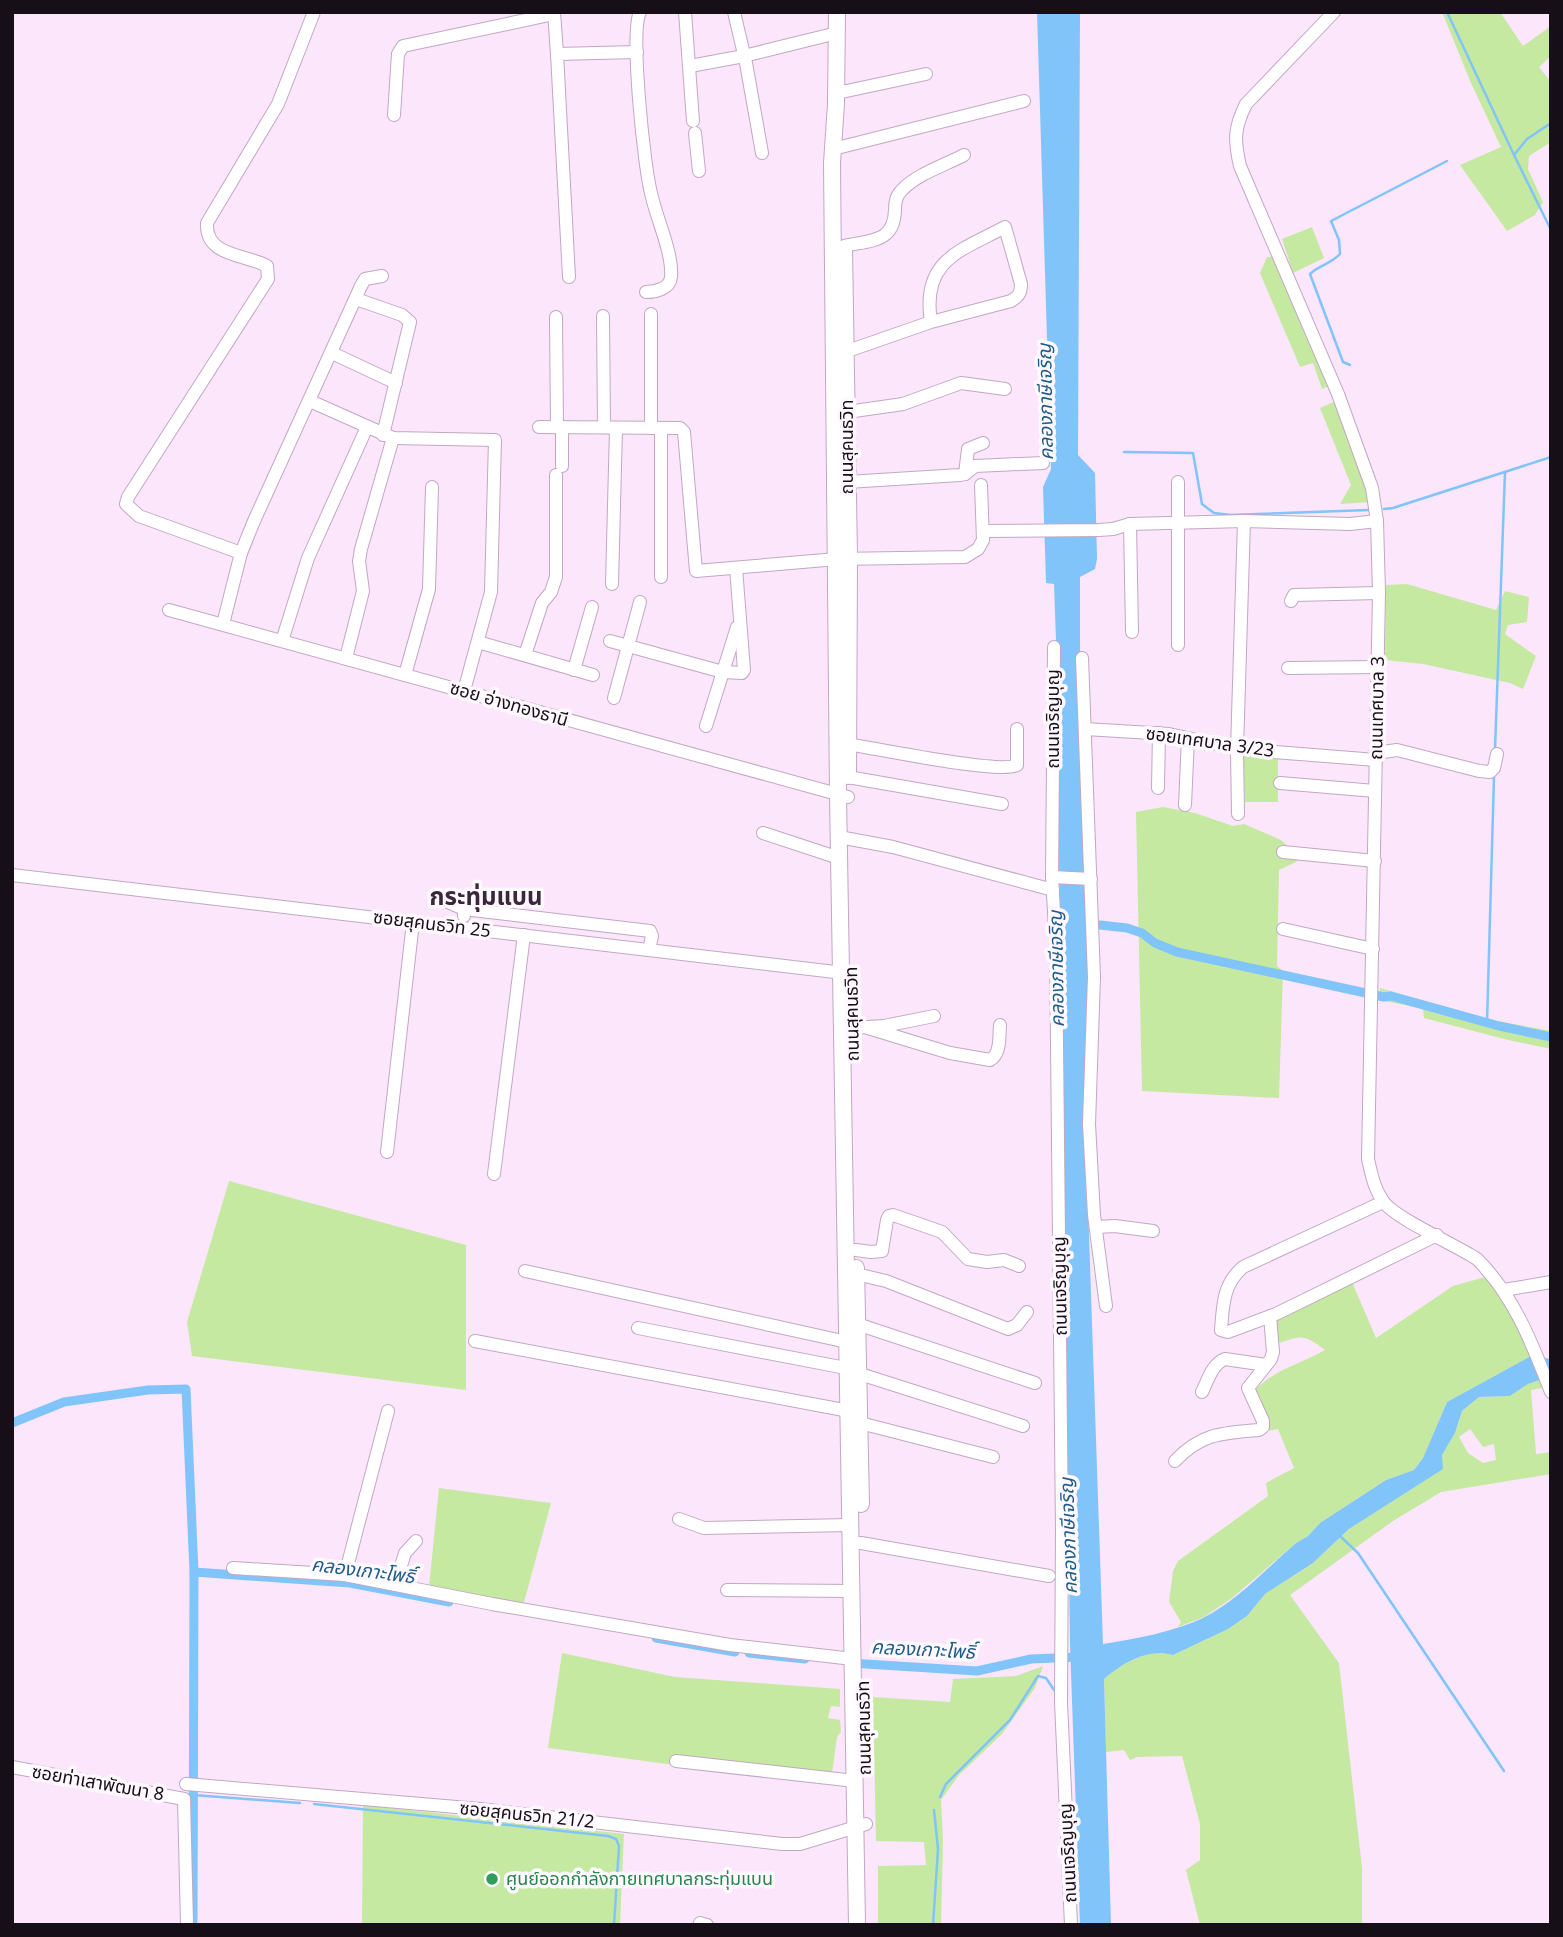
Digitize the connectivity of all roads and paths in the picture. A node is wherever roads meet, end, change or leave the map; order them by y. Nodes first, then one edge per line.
1 (314, 12) edge
2 (640, 12) edge
3 (685, 12) edge
4 (734, 12) edge
5 (828, 12) edge
6 (837, 12) edge
7 (848, 12) edge
8 (1334, 12) edge
9 (554, 13) edge
10 (835, 49) junction
11 (637, 52) junction
12 (557, 54) junction
13 (744, 57) junction
14 (690, 66) junction
15 (926, 74) dead end
16 (836, 98) junction
17 (1024, 101) dead end
18 (394, 116) dead end
19 (837, 148) junction
20 (762, 153) dead end
21 (964, 155) dead end
22 (699, 171) dead end
23 (844, 246) junction
24 (382, 276) dead end
25 (569, 277) dead end
26 (646, 292) dead end
27 (356, 299) junction
28 (840, 302) junction
29 (650, 314) dead end
30 (603, 316) dead end
31 (556, 317) dead end
32 (931, 322) junction
33 (332, 353) junction
34 (841, 354) junction
35 (396, 383) junction
36 (1005, 389) dead end
37 (310, 401) junction
38 (847, 412) junction
39 (540, 427) dead end
40 (560, 427) junction
41 (367, 428) junction
42 (610, 428) junction
43 (656, 428) junction
44 (388, 437) junction
45 (983, 443) dead end
46 (1043, 463) dead end
47 (965, 474) junction
48 (847, 482) junction
49 (1178, 482) dead end
50 (981, 485) dead end
51 (432, 487) dead end
52 (1244, 521) junction
53 (1377, 521) junction
54 (1177, 523) junction
55 (1130, 524) junction
56 (983, 531) junction
57 (242, 553) junction
58 (843, 559) junction
59 (736, 568) junction
60 (661, 577) dead end
61 (612, 584) dead end
62 (1379, 593) junction
63 (1290, 601) dead end
64 (640, 603) dead end
65 (592, 607) dead end
66 (169, 610) dead end
67 (740, 620) junction
68 (223, 624) junction
69 (1132, 632) dead end
70 (282, 641) junction
71 (610, 641) dead end
72 (478, 642) junction
73 (1178, 645) dead end
74 (628, 646) junction
75 (1054, 647) dead end
76 (525, 655) junction
77 (1082, 657) dead end
78 (346, 658) junction
79 (1288, 667) dead end
80 (1378, 667) junction
81 (574, 670) junction
82 (723, 672) junction
83 (405, 675) junction
84 (593, 675) dead end
85 (464, 691) junction
86 (614, 698) dead end
87 (706, 726) dead end
88 (1017, 729) dead end
89 (1085, 729) junction
90 (1158, 733) junction
91 (1188, 738) junction
92 (843, 743) junction
93 (1237, 749) junction
94 (1497, 754) dead end
95 (1376, 756) junction
96 (848, 777) junction
97 (1280, 783) dead end
98 (1158, 788) dead end
99 (1376, 791) junction
100 (843, 796) junction
101 (1002, 804) dead end
102 (1185, 805) dead end
103 (1238, 814) dead end
104 (763, 833) dead end
105 (844, 838) junction
106 (1283, 852) dead end
107 (839, 858) junction
108 (1375, 861) junction
109 (12, 875) edge
110 (1089, 879) junction
111 (1054, 882) junction
112 (439, 898) dead end
113 (464, 909) junction
114 (413, 922) junction
115 (463, 928) junction
116 (1283, 929) dead end
117 (524, 935) junction
118 (1373, 949) junction
119 (649, 950) junction
120 (846, 973) junction
121 (934, 1016) dead end
122 (1000, 1025) dead end
123 (860, 1028) junction
124 (387, 1152) dead end
125 (494, 1174) dead end
126 (1383, 1202) junction
127 (1096, 1227) junction
128 (1153, 1231) dead end
129 (1437, 1235) junction
130 (856, 1250) junction
131 (1019, 1266) dead end
132 (525, 1271) dead end
133 (856, 1274) junction
134 (1551, 1282) edge
135 (1504, 1290) junction
136 (1105, 1307) dead end
137 (1027, 1312) dead end
138 (1270, 1316) junction
139 (857, 1324) junction
140 (638, 1328) dead end
141 (475, 1341) dead end
142 (848, 1342) junction
143 (1266, 1365) junction
144 (855, 1371) junction
145 (1035, 1383) dead end
146 (1549, 1388) edge
147 (1202, 1392) dead end
148 (388, 1411) dead end
149 (849, 1411) junction
150 (860, 1423) junction
151 (1023, 1426) dead end
152 (993, 1457) dead end
153 (1175, 1461) dead end
154 (679, 1519) dead end
155 (850, 1525) junction
156 (416, 1541) dead end
157 (861, 1543) junction
158 (233, 1568) dead end
159 (345, 1575) junction
160 (1049, 1576) dead end
161 (395, 1585) junction
162 (727, 1590) dead end
163 (852, 1591) junction
164 (853, 1659) junction
165 (676, 1761) dead end
166 (12, 1767) edge
167 (855, 1781) junction
168 (190, 1784) dead end
169 (861, 1825) junction
170 (187, 1925) edge
171 (857, 1925) edge
172 (868, 1925) edge
173 (1071, 1925) edge

1 - 57 street
2 - 11 street
3 - 14 street
4 - 13 street
5 - 10 main road
6 - 10 main road, ถนนสุคนธวิท
7 - 10 main road
8 - 53 street, ถนนเทศบาล 3
9 - 12 street
9 - 18 street
10 - 13 street
10 - 16 main road, ถนนสุคนธวิท
11 - 12 street
11 - 26 street
12 - 25 street
13 - 14 street
13 - 20 street
14 - 22 street
15 - 16 street
16 - 19 main road, ถนนสุคนธวิท
17 - 19 street
19 - 23 main road, ถนนสุคนธวิท
19 - 28 main road, ถนนสุคนธวิท
21 - 23 street
23 - 28 main road, ถนนสุคนธวิท
24 - 27 street
27 - 33 street
27 - 35 street
28 - 34 main road, ถนนสุคนธวิท
29 - 43 street
30 - 42 street
31 - 40 street
32 - 32 street
32 - 34 street
33 - 35 street
33 - 37 street
34 - 38 main road, ถนนสุคนธวิท
34 - 58 main road, ถนนสุคนธวิท
35 - 44 street
36 - 38 street
37 - 41 street
37 - 57 street
38 - 48 main road, ถนนสุคนธวิท
39 - 40 street
40 - 42 street
40 - 76 street
41 - 44 street
41 - 70 street
42 - 43 street
42 - 61 street
43 - 59 street
43 - 60 street
44 - 72 street
44 - 78 street
45 - 47 street
46 - 47 street
47 - 48 street
48 - 58 main road, ถนนสุคนธวิท
49 - 54 street
50 - 56 street
51 - 83 street
52 - 53 street
52 - 54 street
52 - 93 street
53 - 62 street, ถนนเทศบาล 3
54 - 55 street
54 - 73 street
55 - 56 street
55 - 69 street
56 - 58 street
57 - 68 street
58 - 59 street
58 - 92 main road, ถนนสุคนธวิท
59 - 67 street
62 - 63 street
62 - 80 street, ถนนเทศบาล 3
64 - 74 street
65 - 81 street
66 - 68 street, ซอย อ่างทองธานี
67 - 82 street
67 - 82 street
68 - 70 street, ซอย อ่างทองธานี
70 - 78 street, ซอย อ่างทองธานี
71 - 74 street
72 - 76 street
72 - 85 street
74 - 82 street
74 - 86 street
75 - 111 street, ถนนเจริญบุญ
76 - 81 street
77 - 89 street
78 - 83 street, ซอย อ่างทองธานี
79 - 80 street
80 - 95 street, ถนนเทศบาล 3
81 - 84 street
82 - 87 street
83 - 85 street, ซอย อ่างทองธานี
85 - 100 street, ซอย อ่างทองธานี
88 - 92 street
89 - 90 street, ซอยเทศบาล 3/23
89 - 110 street
90 - 91 street, ซอยเทศบาล 3/23
90 - 98 street
91 - 93 street, ซอยเทศบาล 3/23
91 - 102 street
92 - 96 main road, ถนนสุคนธวิท
92 - 100 main road, ถนนสุคนธวิท
93 - 95 street, ซอยเทศบาล 3/23
93 - 103 street
94 - 95 street, ซอยเทศบาล 3/23
95 - 99 street, ถนนเทศบาล 3
96 - 100 main road, ถนนสุคนธวิท
96 - 101 street
97 - 99 street
99 - 108 street, ถนนเทศบาล 3
100 - 105 main road, ถนนสุคนธวิท
104 - 107 street
105 - 107 main road, ถนนสุคนธวิท
105 - 111 street
105 - 120 main road, ถนนสุคนธวิท
106 - 108 street
107 - 120 main road, ถนนสุคนธวิท
108 - 118 street, ถนนเทศบาล 3
109 - 114 street, ซอยสุคนธวิท 25
110 - 111 street
110 - 127 street
111 - 173 street, ถนนเจริญบุญ
112 - 113 street
113 - 115 street
113 - 119 street
114 - 115 street, ซอยสุคนธวิท 25
114 - 124 street
115 - 117 street, ซอยสุคนธวิท 25
116 - 118 street
117 - 119 street, ซอยสุคนธวิท 25
117 - 125 street
118 - 126 street, ถนนเทศบาล 3
119 - 120 street, ซอยสุคนธวิท 25
120 - 123 main road, ถนนสุคนธวิท
120 - 142 main road, ถนนสุคนธวิท
121 - 123 street
122 - 123 street
123 - 130 main road, ถนนสุคนธวิท
126 - 129 street
126 - 138 street
127 - 128 street
127 - 136 street
129 - 135 street
129 - 138 street
130 - 131 street
130 - 133 main road, ถนนสุคนธวิท
132 - 142 street
133 - 137 street
133 - 139 main road, ถนนสุคนธวิท
134 - 135 street
135 - 146 street
138 - 143 street
139 - 144 main road, ถนนสุคนธวิท
139 - 145 street
140 - 144 street
141 - 149 street
142 - 144 main road, ถนนสุคนธวิท
143 - 147 street
143 - 153 street
144 - 149 main road, ถนนสุคนธวิท
144 - 150 main road, ถนนสุคนธวิท
144 - 151 street
148 - 159 street
149 - 155 main road, ถนนสุคนธวิท
150 - 152 street
150 - 157 main road, ถนนสุคนธวิท
154 - 155 street
155 - 163 main road, ถนนสุคนธวิท
156 - 161 street
157 - 160 street
157 - 169 main road, ถนนสุคนธวิท
158 - 159 street
159 - 161 street
161 - 164 street
162 - 163 street
163 - 164 main road, ถนนสุคนธวิท
164 - 167 main road, ถนนสุคนธวิท
165 - 167 street
166 - 170 street, ซอยท่าเสาพัฒนา 8
167 - 169 main road, ถนนสุคนธวิท
168 - 169 street, ซอยสุคนธวิท 21/2
169 - 171 main road, ถนนสุคนธวิท
169 - 172 main road, ถนนสุคนธวิท

